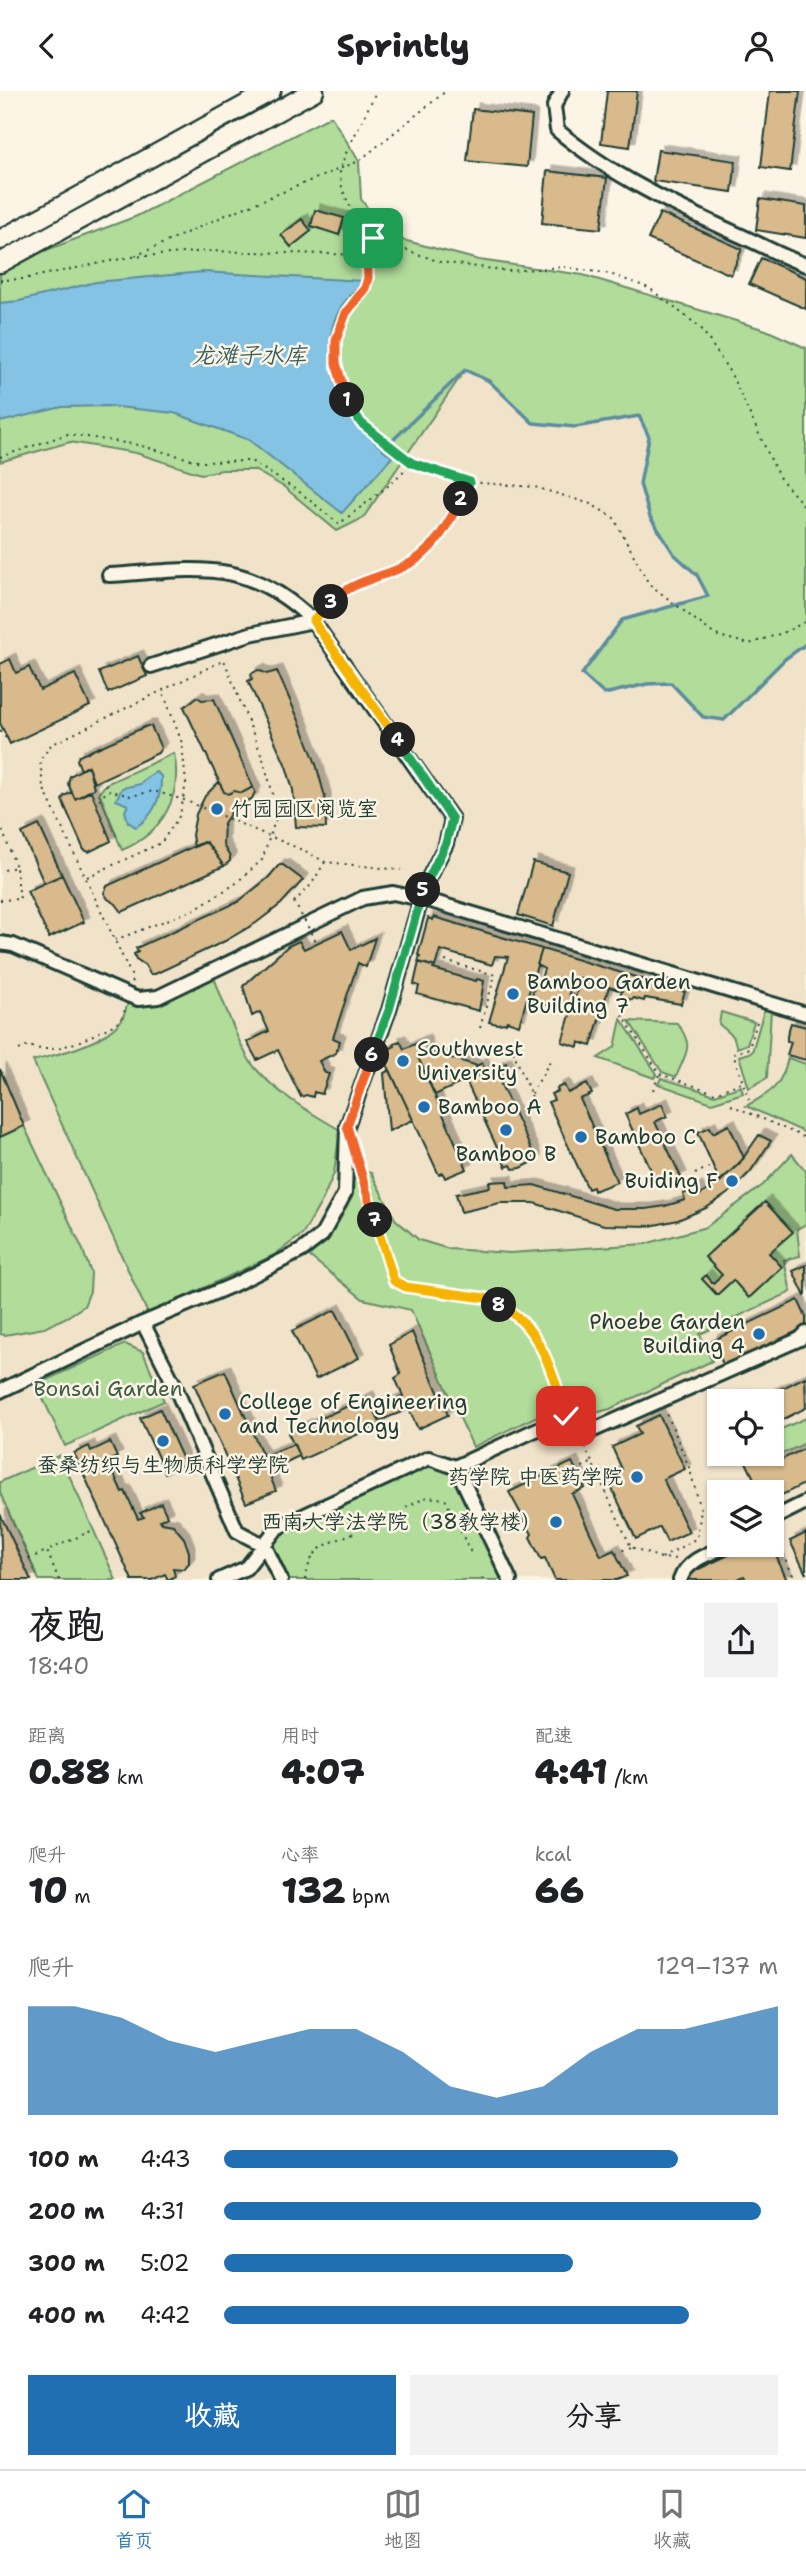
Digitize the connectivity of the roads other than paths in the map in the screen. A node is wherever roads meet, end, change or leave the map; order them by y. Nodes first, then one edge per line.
1 (271, 91) edge
2 (314, 91) edge
3 (562, 91) edge
4 (0, 240) edge
5 (0, 263) edge
6 (806, 265) edge
7 (109, 575) dead end
8 (316, 625) junction
9 (151, 666) dead end
10 (421, 899) junction
11 (0, 943) edge
12 (806, 1014) edge
13 (143, 1323) junction
14 (806, 1333) edge
15 (0, 1391) edge
16 (454, 1467) junction
17 (806, 1503) edge
18 (784, 1513) edge
19 (265, 1545) junction
20 (707, 1555) edge
21 (219, 1580) edge
22 (281, 1580) edge
23 (510, 1580) edge
24 (680, 1580) edge

1 - 4 highway
2 - 5 highway
3 - 6 lane
7 - 8 lane
8 - 9 lane
8 - 10 lane
10 - 11 lane
10 - 12 lane
10 - 13 lane
13 - 15 lane
13 - 19 lane
14 - 16 lane
16 - 19 lane
16 - 23 lane
17 - 18 lane
19 - 21 lane
19 - 22 lane
20 - 24 lane

